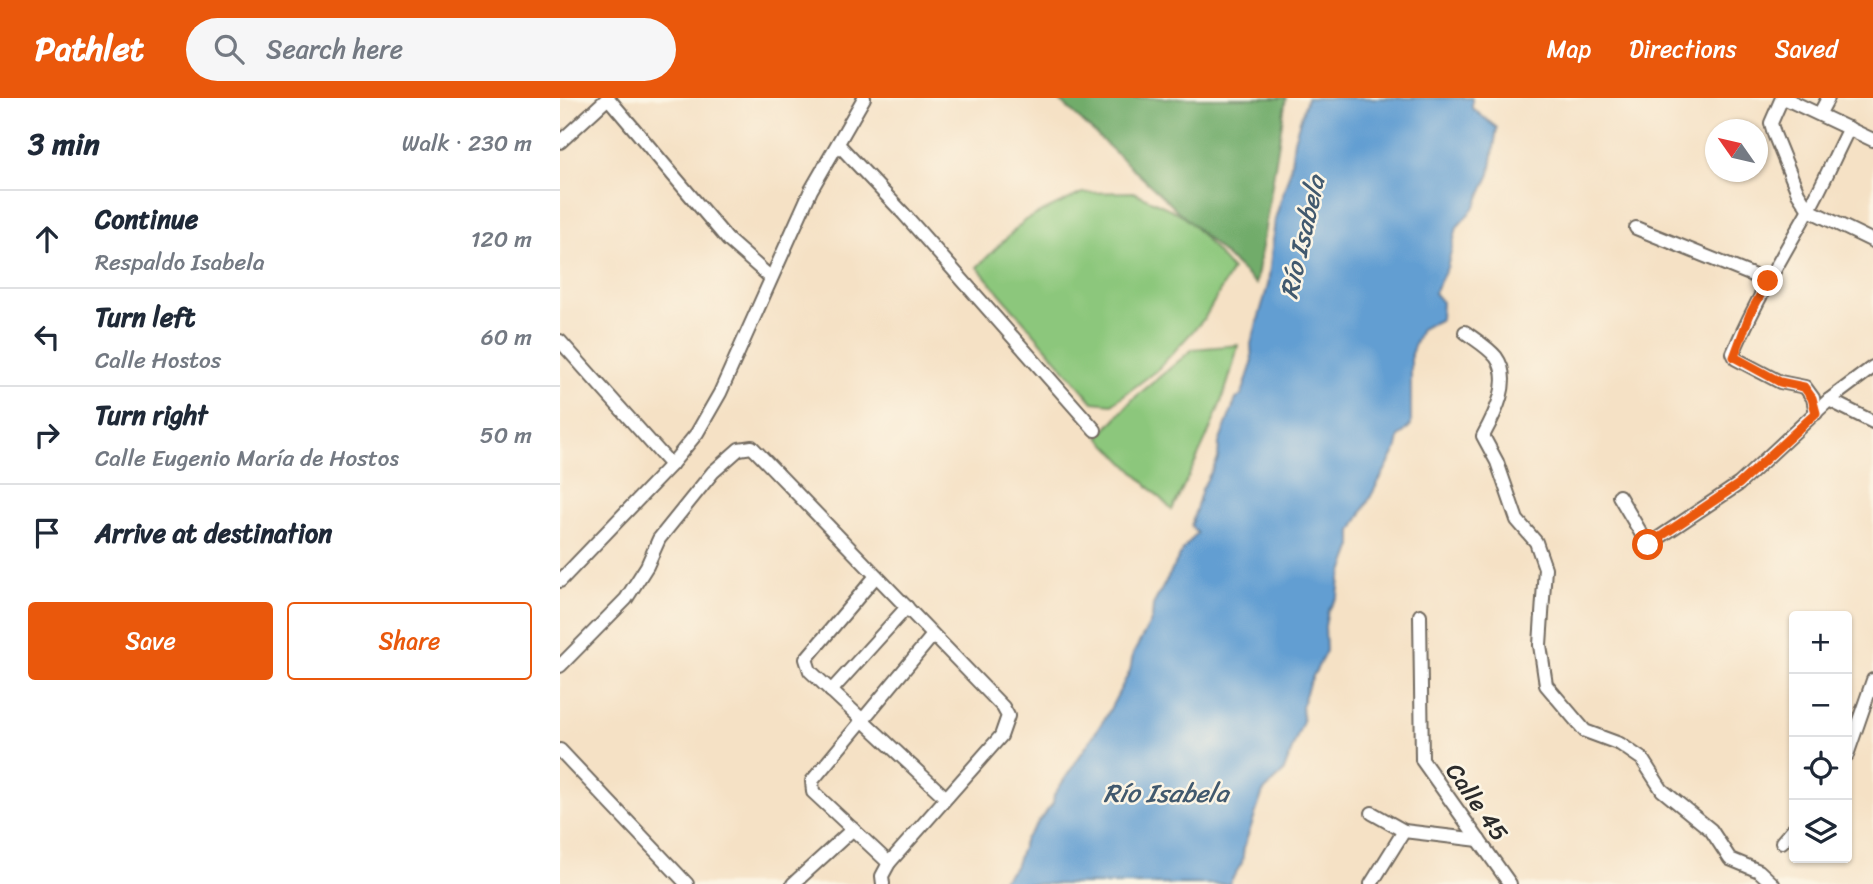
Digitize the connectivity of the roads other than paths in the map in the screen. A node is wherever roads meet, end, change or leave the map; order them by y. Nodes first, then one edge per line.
1 (608, 98) edge
2 (864, 98) edge
3 (1783, 98) edge
4 (1828, 98) edge
5 (1820, 113) junction
6 (1849, 128) junction
7 (1873, 140) edge
8 (560, 142) edge
9 (838, 144) junction
10 (1809, 210) junction
11 (1636, 228) dead end
12 (1873, 241) edge
13 (770, 277) junction
14 (1768, 281) junction
15 (1465, 332) dead end
16 (560, 341) edge
17 (1873, 367) edge
18 (1829, 400) junction
19 (1816, 413) junction
20 (1873, 422) edge
21 (1095, 430) dead end
22 (671, 465) junction
23 (1619, 496) dead end
24 (876, 576) junction
25 (560, 581) edge
26 (907, 607) junction
27 (1420, 615) dead end
28 (933, 635) junction
29 (560, 666) edge
30 (1873, 680) edge
31 (831, 691) junction
32 (863, 719) junction
33 (1852, 741) edge
34 (560, 750) edge
35 (946, 798) junction
36 (1372, 813) dead end
37 (853, 829) junction
38 (1404, 831) junction
39 (1789, 834) edge
40 (1479, 841) junction
41 (1782, 842) dead end
42 (889, 863) junction
43 (687, 884) edge
44 (793, 884) edge
45 (883, 884) edge
46 (1371, 884) edge
47 (1510, 884) edge
48 (1773, 884) edge

1 - 8 street
1 - 13 street
2 - 9 street
3 - 5 street
3 - 10 street
4 - 5 street
5 - 6 street
6 - 7 street
6 - 10 street
9 - 13 street
9 - 21 street
10 - 12 street
10 - 14 street
11 - 14 street
13 - 22 street
14 - 19 street
15 - 48 street
16 - 22 street
17 - 18 street
18 - 19 street
18 - 20 street
19 - 23 street
22 - 25 street
24 - 26 street
24 - 29 street
24 - 31 street
26 - 28 street
26 - 31 street
27 - 40 street, Calle 45
28 - 32 street
28 - 35 street
30 - 33 street
31 - 32 street
32 - 35 street
32 - 37 street
34 - 43 street
35 - 42 street
36 - 38 street
37 - 42 street
37 - 44 street
38 - 40 street
38 - 46 street
39 - 41 street
40 - 47 street, Calle 45
42 - 45 street

